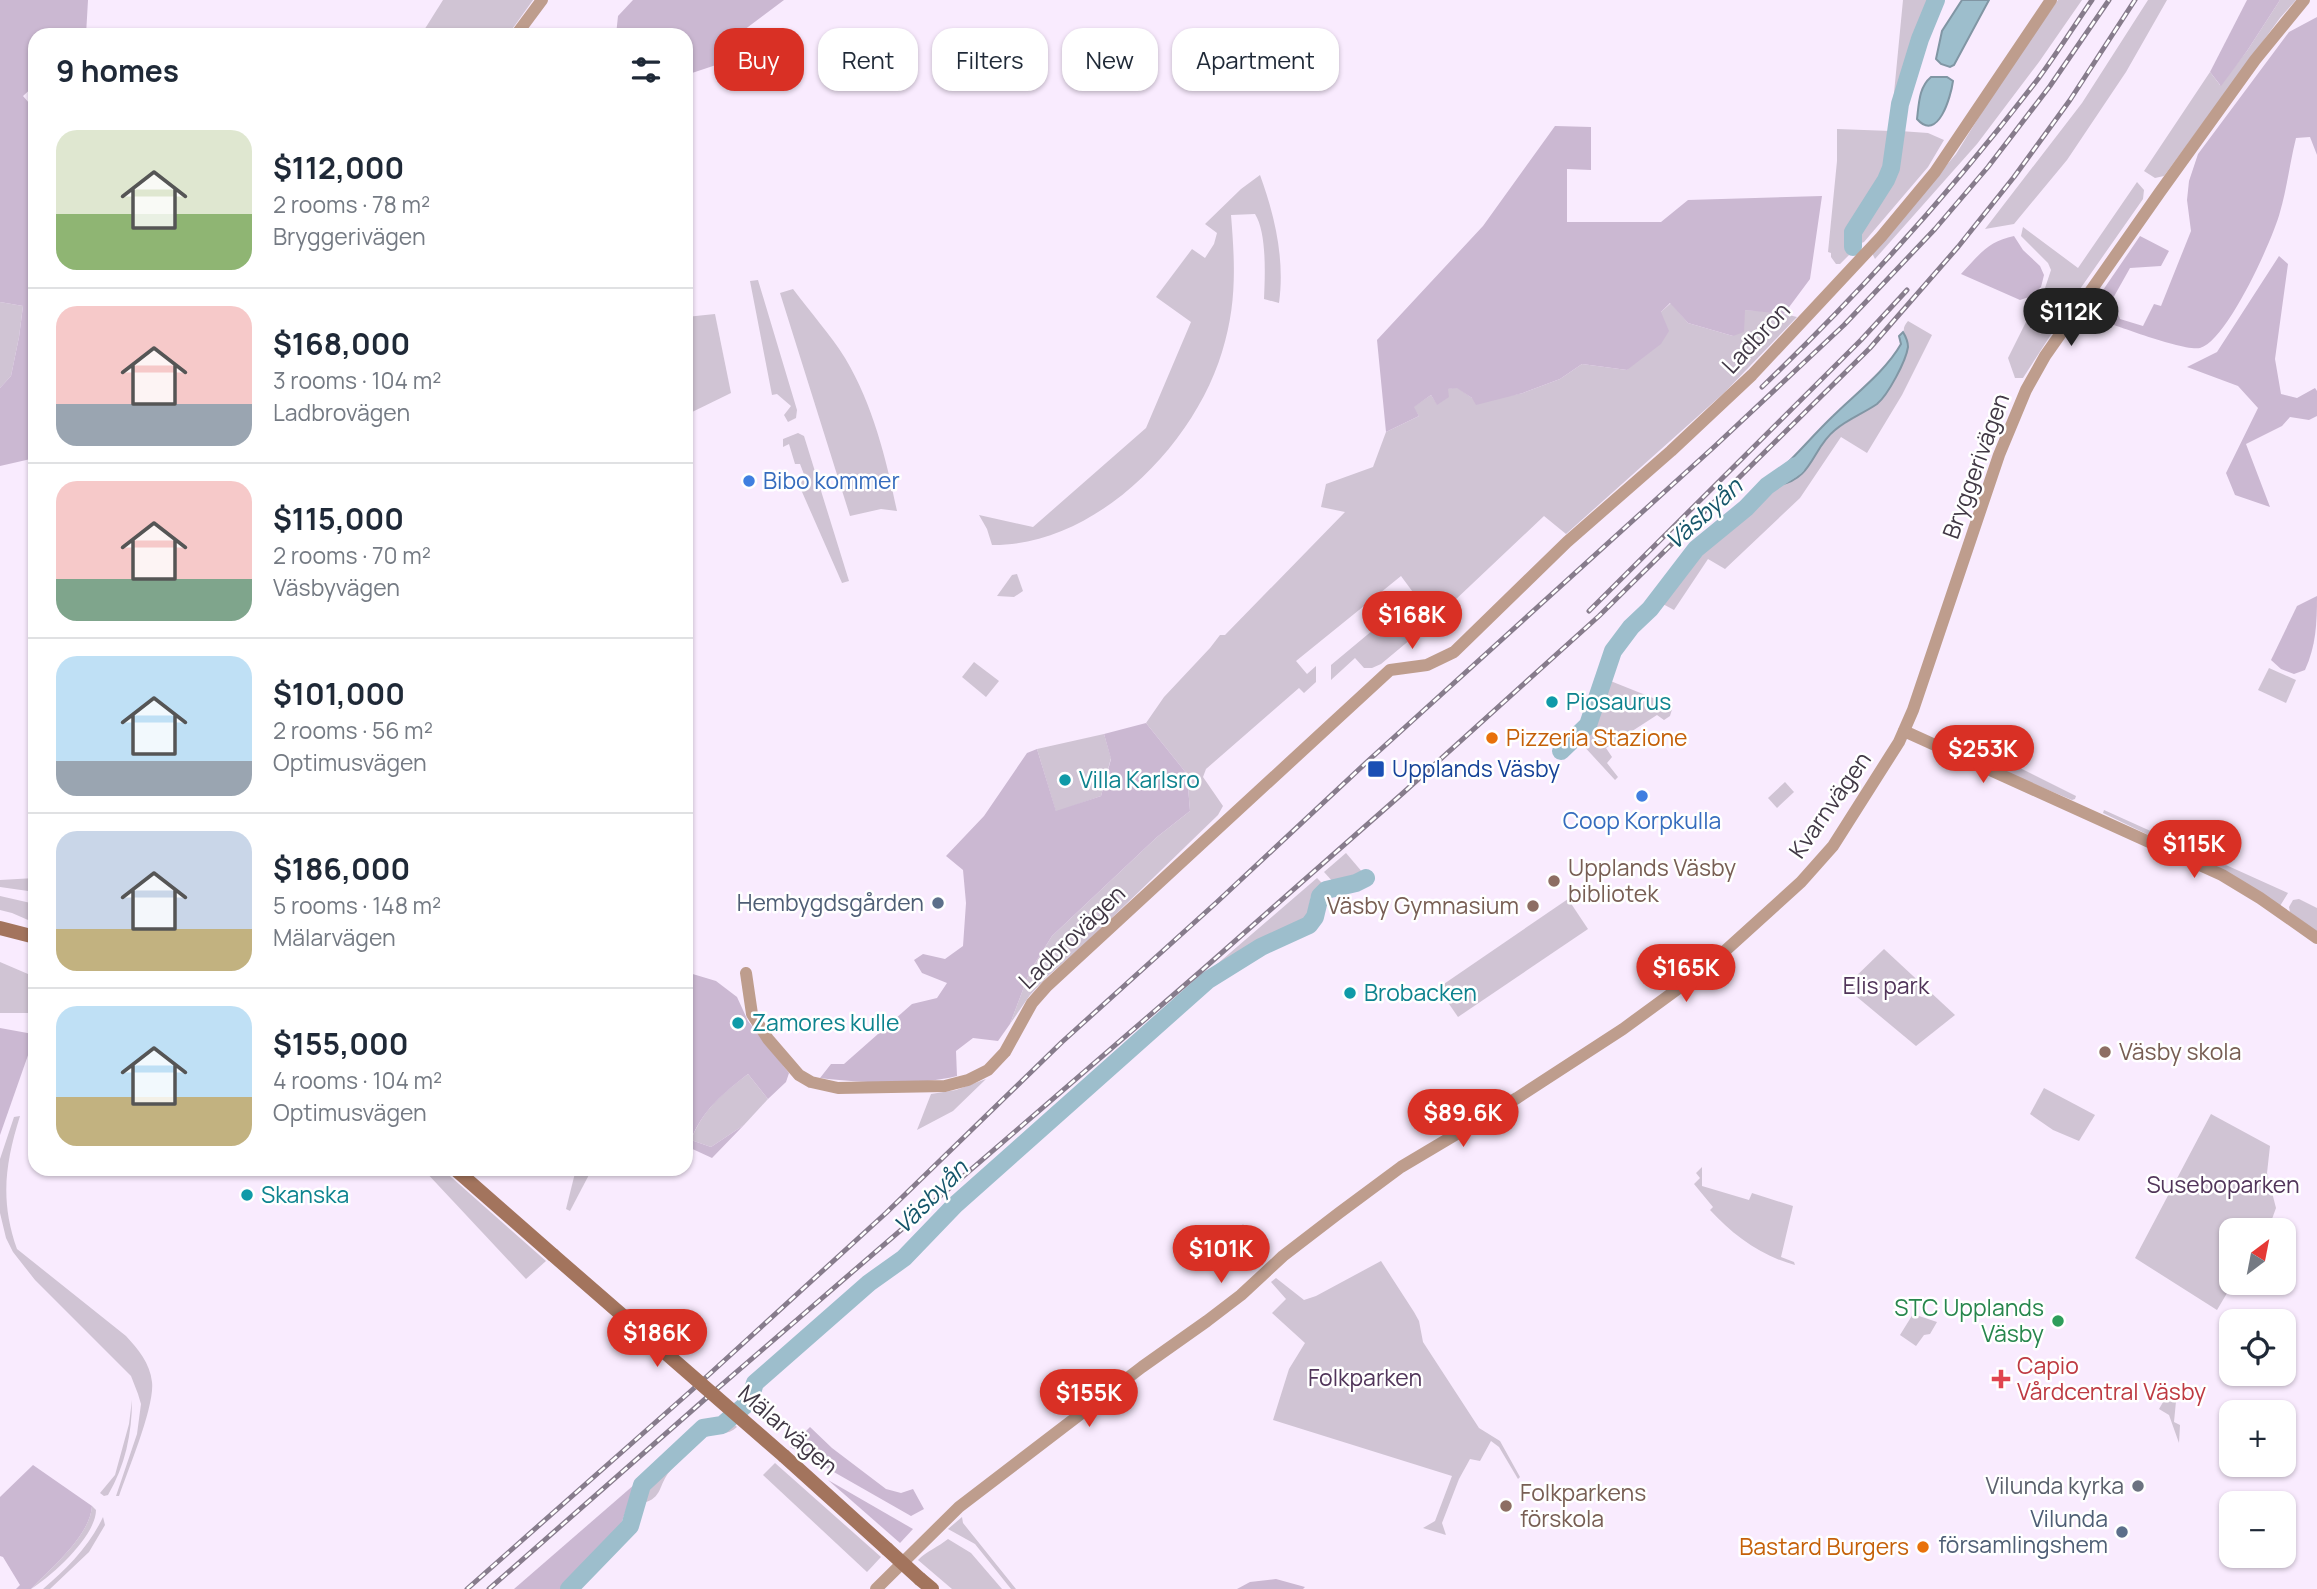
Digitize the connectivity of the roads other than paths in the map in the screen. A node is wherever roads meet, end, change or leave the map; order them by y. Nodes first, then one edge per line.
1 (542, 0) edge
2 (2051, 0) edge
3 (2304, 0) edge
4 (521, 28) edge
5 (1442, 659) joint
6 (1904, 731) junction
7 (0, 928) edge
8 (28, 934) edge
9 (2317, 938) edge
10 (746, 973) dead end
11 (463, 1176) edge
12 (876, 1589) edge
13 (932, 1589) edge

1 - 4 street
2 - 5 street, Ladbron
3 - 6 street, Bryggerivägen
5 - 10 street, Ladbrovägen
6 - 9 street
6 - 12 street, Kvarnvägen
7 - 8 main road
11 - 13 main road, Mälarvägen, bridge

